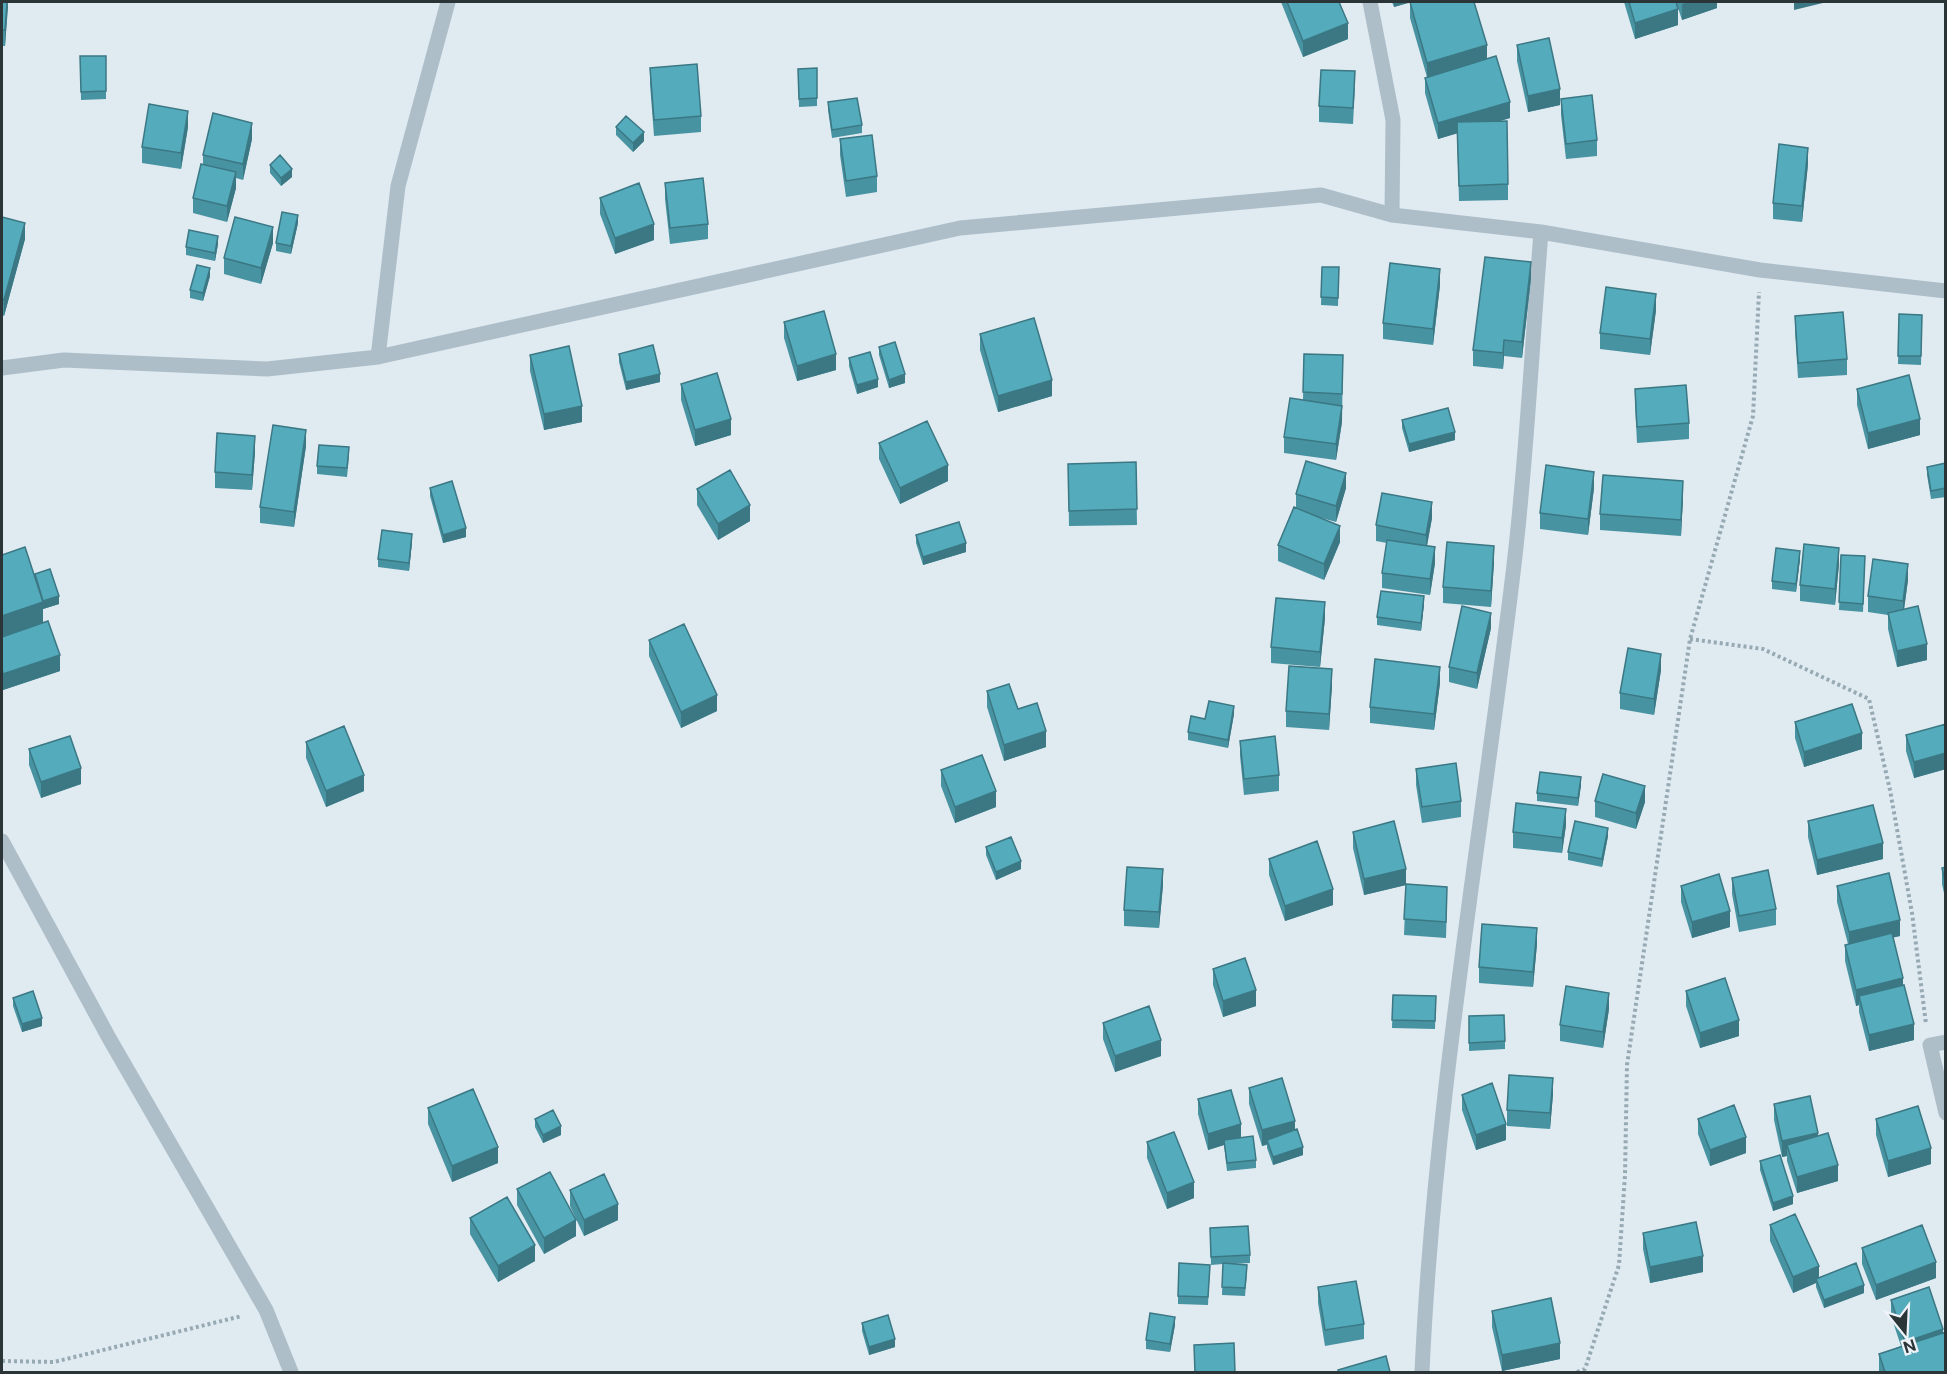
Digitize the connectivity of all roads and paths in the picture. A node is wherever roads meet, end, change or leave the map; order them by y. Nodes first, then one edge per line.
1 (448, 2) edge
2 (1370, 2) edge
3 (1392, 215) junction
4 (1541, 232) junction
5 (1760, 270) junction
6 (1946, 291) edge
7 (378, 357) junction
8 (2, 368) edge
9 (1690, 639) junction
10 (2, 841) edge
11 (1946, 1042) edge
12 (1930, 1045) junction
13 (1946, 1113) edge
14 (266, 1310) junction
15 (2, 1361) edge
16 (291, 1372) edge
17 (1422, 1372) edge
18 (1576, 1372) edge

1 - 7 street
2 - 3 street
3 - 4 street
3 - 7 street
4 - 5 street
4 - 17 street
5 - 6 street
5 - 9 path
7 - 8 street
9 - 12 path
9 - 18 path
10 - 14 street
11 - 12 street
12 - 13 street
14 - 15 path
14 - 16 street

